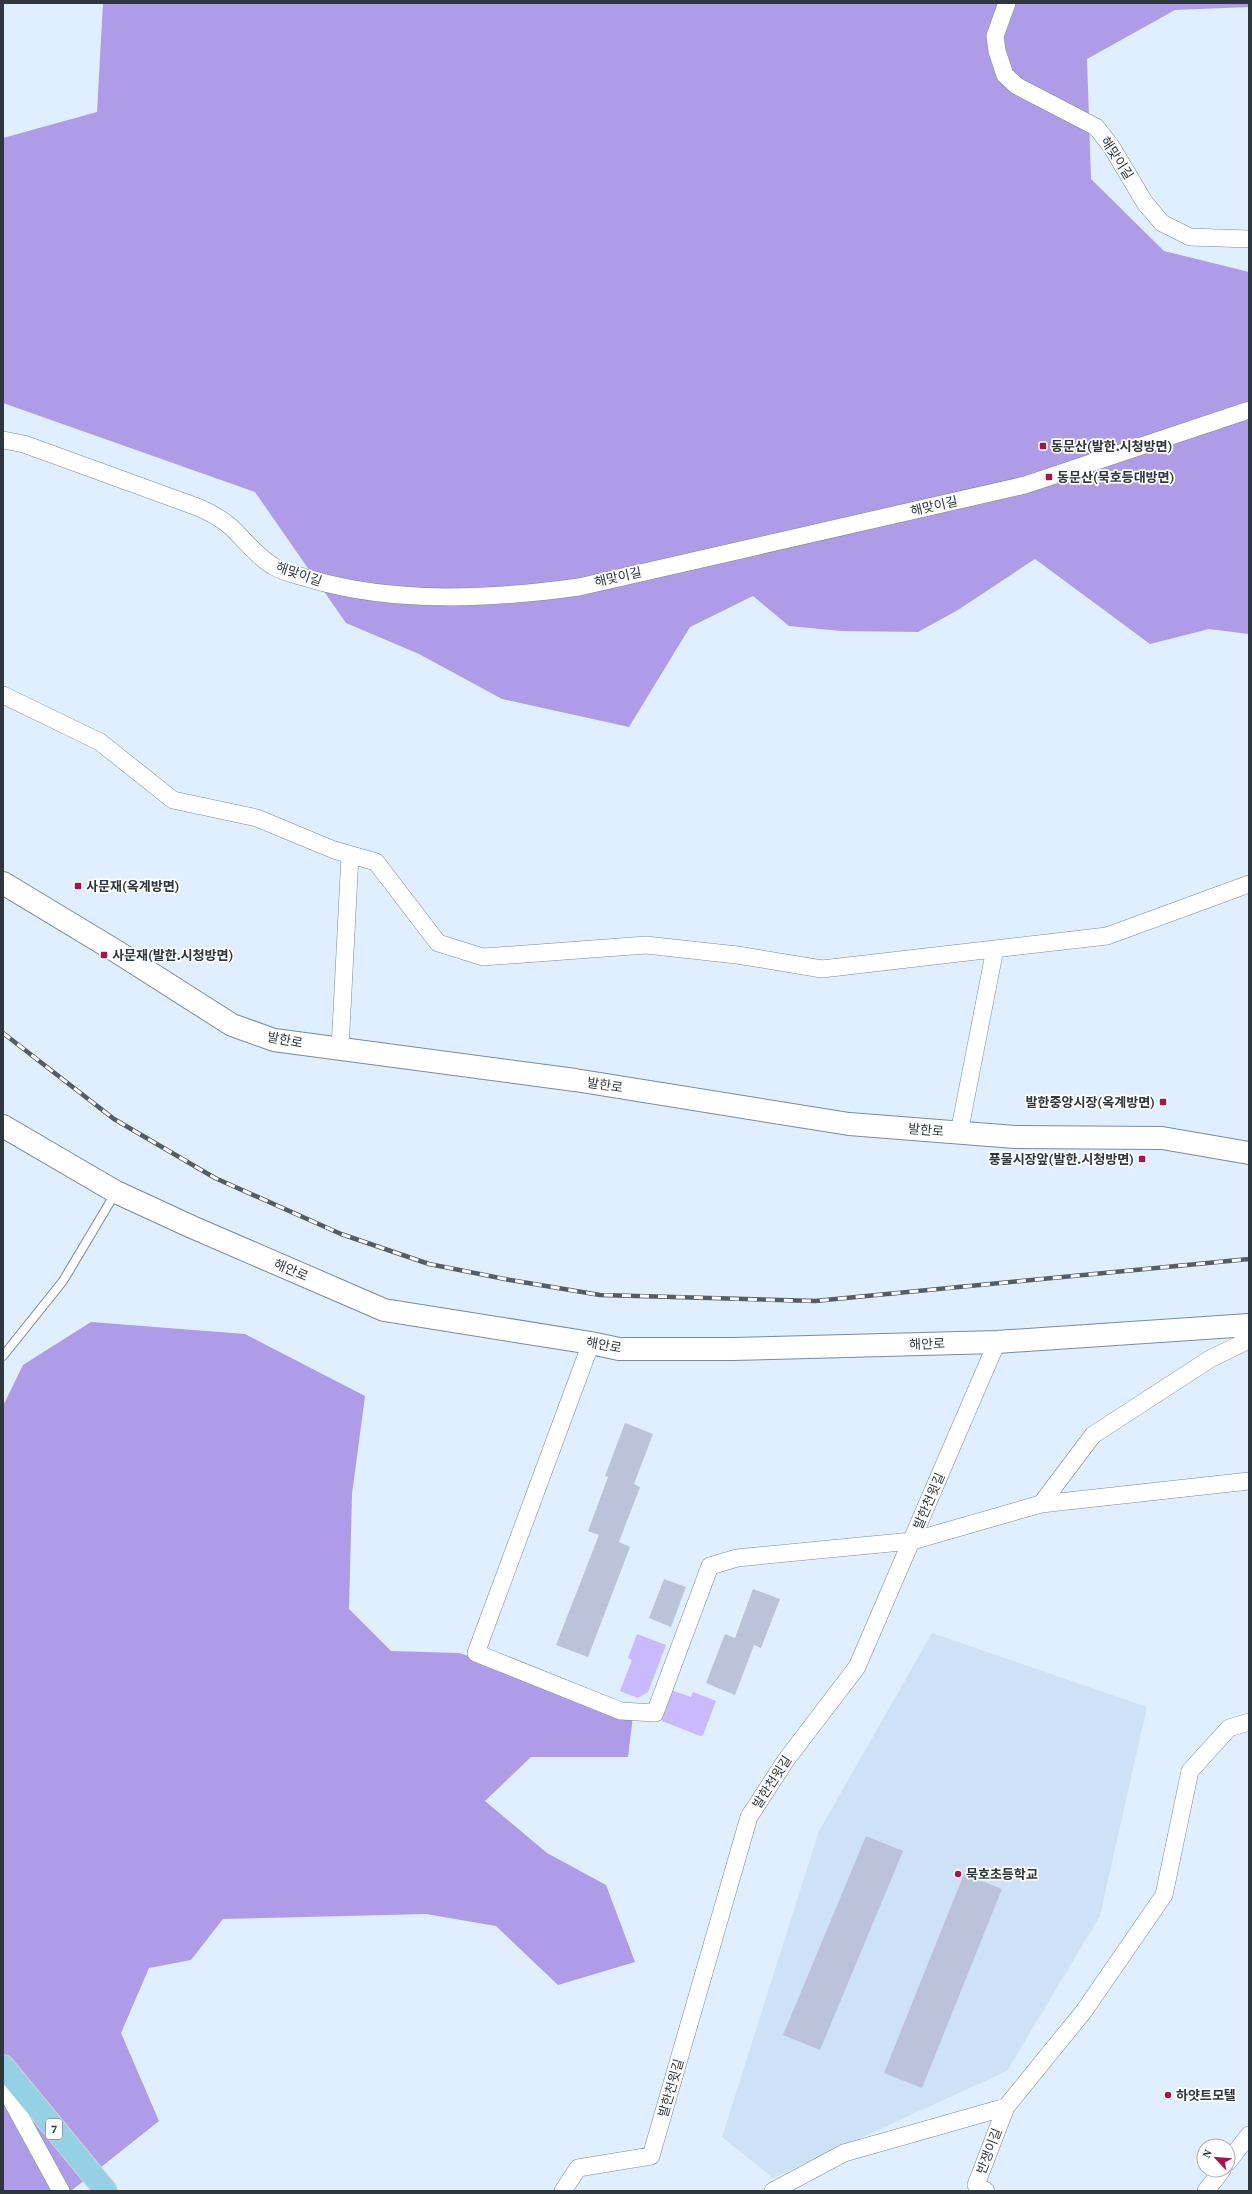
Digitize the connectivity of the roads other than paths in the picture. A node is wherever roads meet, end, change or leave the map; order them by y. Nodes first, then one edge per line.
1 (1007, 3) edge
2 (1249, 239) edge
3 (1249, 410) edge
4 (3, 440) edge
5 (3, 694) edge
6 (350, 855) junction
7 (3, 883) edge
8 (1249, 884) edge
9 (995, 949) junction
10 (340, 1049) junction
11 (3, 1126) edge
12 (959, 1133) junction
13 (1249, 1153) edge
14 (116, 1192) junction
15 (1249, 1325) edge
16 (1249, 1340) edge
17 (997, 1342) junction
18 (591, 1343) junction
19 (3, 1356) edge
20 (1249, 1481) edge
21 (1041, 1504) junction
22 (912, 1541) junction
23 (1249, 1722) edge
24 (3, 2066) edge
25 (3, 2085) edge
26 (1006, 2107) junction
27 (1249, 2135) edge
28 (1236, 2152) edge
29 (1216, 2178) edge
30 (60, 2191) edge
31 (106, 2191) edge
32 (563, 2191) edge
33 (773, 2191) edge
34 (986, 2191) edge
35 (1206, 2191) edge

1 - 2 street, 해맞이길
3 - 4 street, 해맞이길
5 - 6 street
6 - 9 street
6 - 10 street
7 - 10 street, 발한로
8 - 9 street
9 - 12 street
10 - 12 street, 발한로
11 - 14 street, 해안로
12 - 13 street, 발한로
14 - 18 street, 해안로
14 - 19 lane
15 - 17 street, 해안로
16 - 21 street
17 - 18 street, 해안로
17 - 22 street, 발한천윗길
18 - 22 street
20 - 21 street
21 - 22 street
22 - 32 street, 발한천윗길
23 - 26 street
24 - 31 main road, 7
25 - 30 street
26 - 33 street
26 - 34 street, 반쟁이길
27 - 28 street
29 - 35 street

